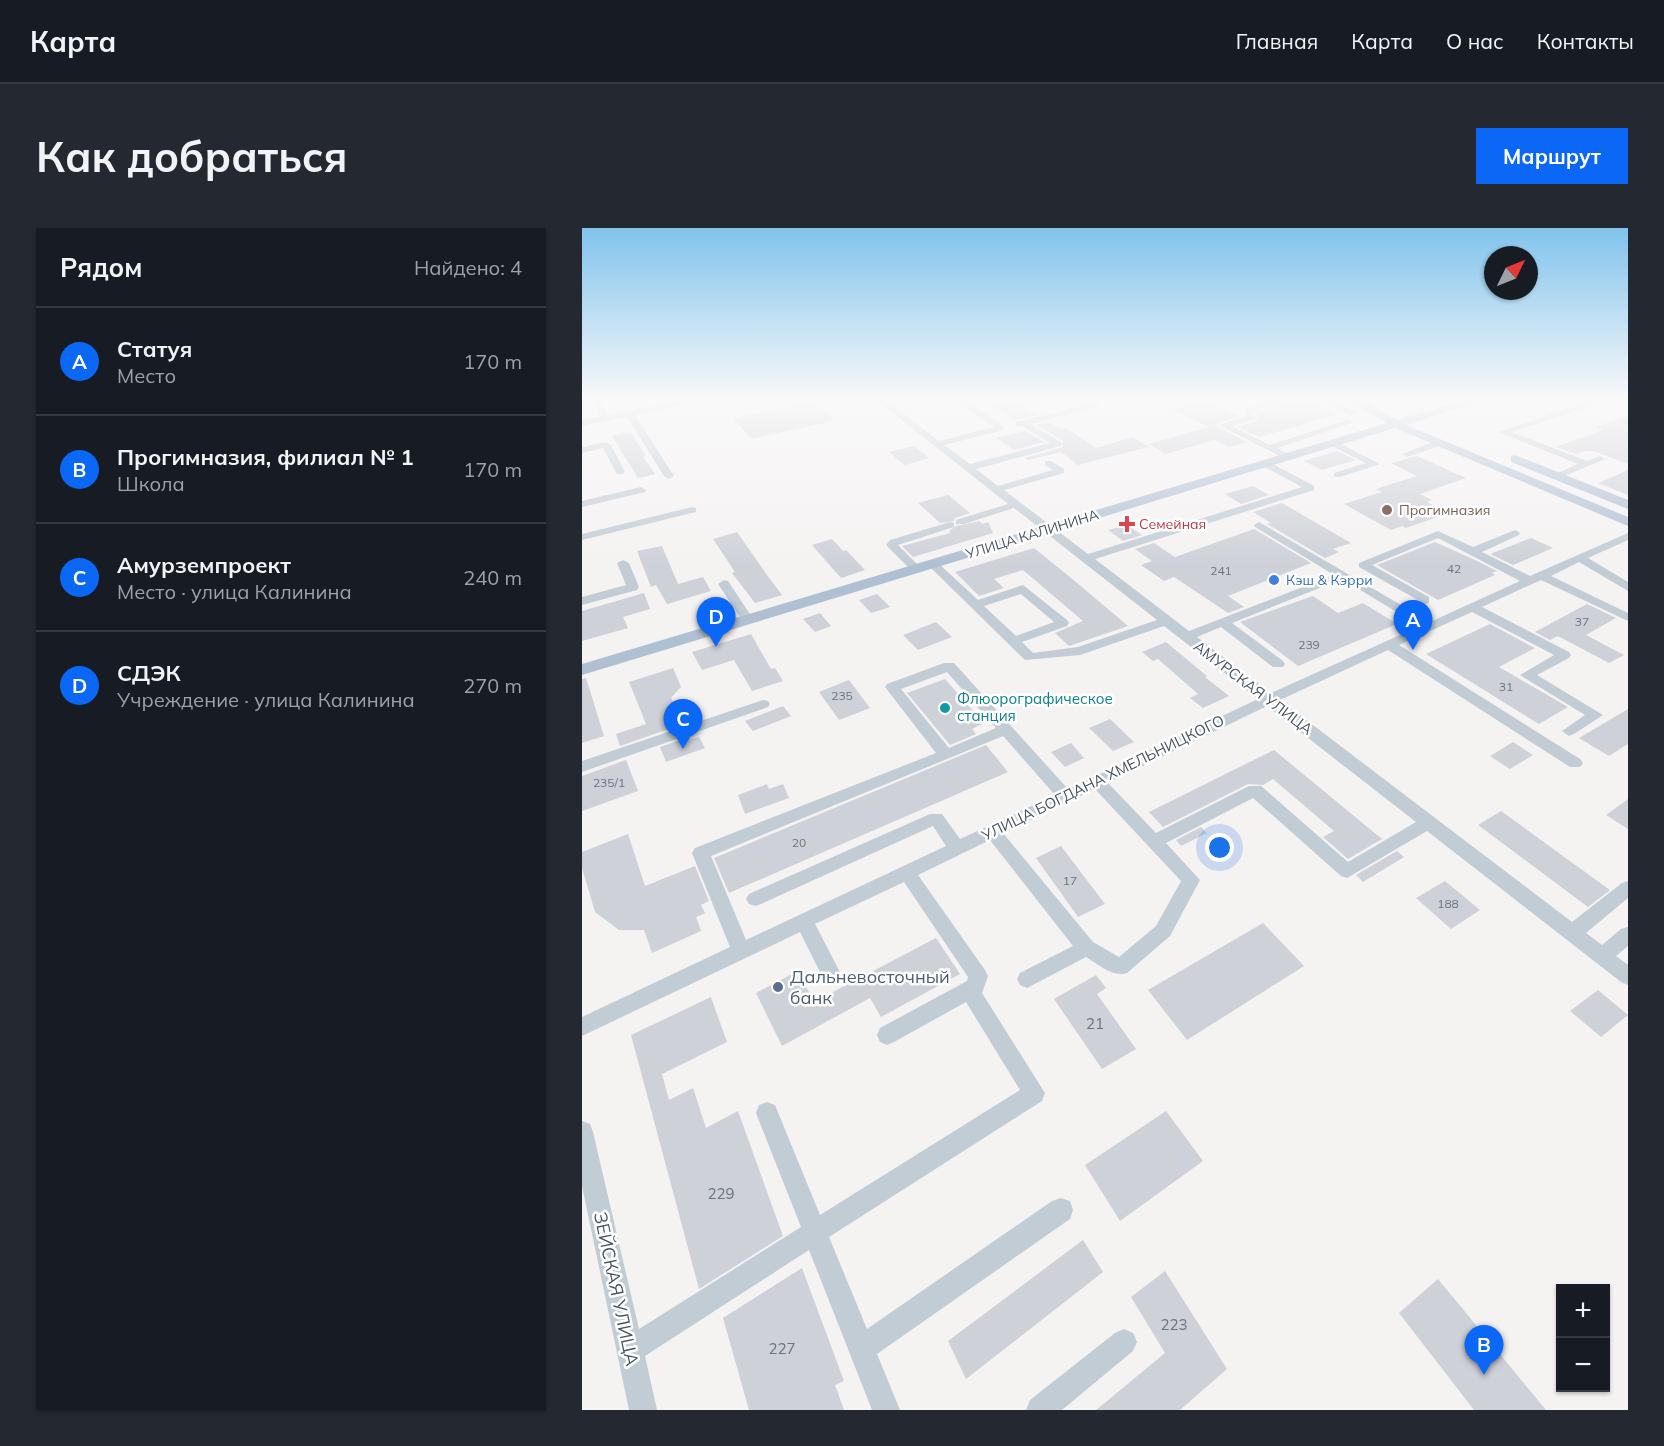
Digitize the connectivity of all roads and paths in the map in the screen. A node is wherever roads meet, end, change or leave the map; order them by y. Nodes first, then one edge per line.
1 (611, 454) edge
2 (655, 454) edge
3 (949, 454) edge
4 (1019, 454) edge
5 (1282, 454) edge
6 (1293, 454) edge
7 (1355, 454) edge
8 (1466, 454) edge
9 (1561, 454) edge
10 (1504, 455) dead end
11 (1286, 456) junction
12 (1600, 459) dead end
13 (1048, 463) dead end
14 (1264, 463) junction
15 (1587, 464) junction
16 (967, 468) junction
17 (620, 472) dead end
18 (1337, 475) dead end
19 (669, 476) dead end
20 (1556, 476) junction
21 (641, 490) dead end
22 (995, 490) junction
23 (582, 504) edge
24 (1014, 505) junction
25 (1628, 505) edge
26 (692, 510) dead end
27 (1628, 522) edge
28 (1259, 525) dead end
29 (1046, 530) junction
30 (1515, 533) dead end
31 (1628, 536) edge
32 (582, 537) edge
33 (1472, 552) junction
34 (1580, 558) junction
35 (1084, 559) junction
36 (623, 563) dead end
37 (933, 564) junction
38 (916, 569) junction
39 (1343, 575) junction
40 (1536, 578) junction
41 (724, 584) dead end
42 (1628, 587) edge
43 (1425, 600) dead end
44 (582, 601) edge
45 (976, 605) junction
46 (1473, 607) junction
47 (1627, 617) edge
48 (748, 620) junction
49 (1165, 621) junction
50 (1222, 622) junction
51 (1430, 627) junction
52 (1185, 637) junction
53 (1014, 641) junction
54 (1389, 645) junction
55 (1278, 664) dead end
56 (582, 670) edge
57 (1268, 700) junction
58 (763, 704) dead end
59 (1005, 730) dead end
60 (1569, 731) dead end
61 (946, 755) junction
62 (1575, 763) dead end
63 (582, 767) edge
64 (1097, 781) junction
65 (1065, 796) junction
66 (1428, 822) junction
67 (992, 831) junction
68 (1155, 841) junction
69 (957, 848) junction
70 (907, 872) junction
71 (1628, 888) edge
72 (754, 899) dead end
73 (804, 921) junction
74 (1572, 933) junction
75 (1628, 935) edge
76 (1086, 948) junction
77 (741, 951) junction
78 (1602, 956) junction
79 (830, 972) dead end
80 (1628, 976) edge
81 (1027, 979) dead end
82 (969, 990) junction
83 (582, 1027) edge
84 (887, 1035) dead end
85 (767, 1113) dead end
86 (582, 1132) edge
87 (1061, 1210) dead end
88 (814, 1233) junction
89 (1124, 1342) dead end
90 (861, 1349) junction
91 (630, 1350) junction
92 (643, 1410) edge
93 (886, 1410) edge
94 (1040, 1410) edge

1 - 17 street
2 - 19 street
3 - 16 street, АМУРСКАЯ УЛИЦА
4 - 16 street
5 - 11 street
6 - 11 main road, УЛИЦА КАЛИНИНА
7 - 18 street
8 - 27 main road
9 - 15 street
10 - 20 main road
11 - 14 main road, УЛИЦА КАЛИНИНА
12 - 15 street
13 - 22 street
14 - 29 main road, УЛИЦА КАЛИНИНА
14 - 35 street
15 - 20 street
16 - 22 street, АМУРСКАЯ УЛИЦА
20 - 25 main road
21 - 23 street
22 - 24 street, АМУРСКАЯ УЛИЦА
24 - 29 street, АМУРСКАЯ УЛИЦА
24 - 38 street
26 - 32 street
28 - 39 street
29 - 35 street, АМУРСКАЯ УЛИЦА
29 - 37 main road, УЛИЦА КАЛИНИНА
30 - 33 street
31 - 34 street, УЛИЦА БОГДАНА ХМЕЛЬНИЦКОГО
33 - 40 street
33 - 43 street
34 - 40 street, УЛИЦА БОГДАНА ХМЕЛЬНИЦКОГО
34 - 42 street
35 - 49 street, АМУРСКАЯ УЛИЦА
36 - 44 street
37 - 38 main road, УЛИЦА КАЛИНИНА
37 - 45 street
38 - 48 main road, УЛИЦА КАЛИНИНА
39 - 50 street
39 - 51 street
40 - 46 street, УЛИЦА БОГДАНА ХМЕЛЬНИЦКОГО
40 - 47 street
41 - 48 street
45 - 53 street
45 - 53 street
46 - 51 street, УЛИЦА БОГДАНА ХМЕЛЬНИЦКОГО
46 - 60 street
48 - 56 main road, УЛИЦА КАЛИНИНА
49 - 52 street, АМУРСКАЯ УЛИЦА
49 - 53 street
50 - 52 street
50 - 55 street
51 - 54 street, УЛИЦА БОГДАНА ХМЕЛЬНИЦКОГО
52 - 57 street, АМУРСКАЯ УЛИЦА
54 - 57 street, УЛИЦА БОГДАНА ХМЕЛЬНИЦКОГО
54 - 62 street
57 - 64 street, УЛИЦА БОГДАНА ХМЕЛЬНИЦКОГО
57 - 66 street, АМУРСКАЯ УЛИЦА
58 - 63 street
59 - 61 street
61 - 65 street
61 - 77 street
64 - 65 street, УЛИЦА БОГДАНА ХМЕЛЬНИЦКОГО
64 - 68 street
65 - 67 street, УЛИЦА БОГДАНА ХМЕЛЬНИЦКОГО
66 - 68 street
66 - 74 street, АМУРСКАЯ УЛИЦА
67 - 69 street, УЛИЦА БОГДАНА ХМЕЛЬНИЦКОГО
67 - 76 street
68 - 76 street
69 - 70 street, УЛИЦА БОГДАНА ХМЕЛЬНИЦКОГО
69 - 72 street
70 - 73 street, УЛИЦА БОГДАНА ХМЕЛЬНИЦКОГО
70 - 82 street
71 - 74 street
73 - 77 street, УЛИЦА БОГДАНА ХМЕЛЬНИЦКОГО
73 - 79 street
74 - 78 street, АМУРСКАЯ УЛИЦА
75 - 78 street
76 - 81 street
77 - 83 street, УЛИЦА БОГДАНА ХМЕЛЬНИЦКОГО
78 - 80 street, АМУРСКАЯ УЛИЦА
82 - 84 street
82 - 88 street
85 - 88 street
86 - 91 street, ЗЕЙСКАЯ УЛИЦА
87 - 90 street
88 - 90 street
88 - 91 street
89 - 94 street
90 - 93 street
91 - 92 street, ЗЕЙСКАЯ УЛИЦА

